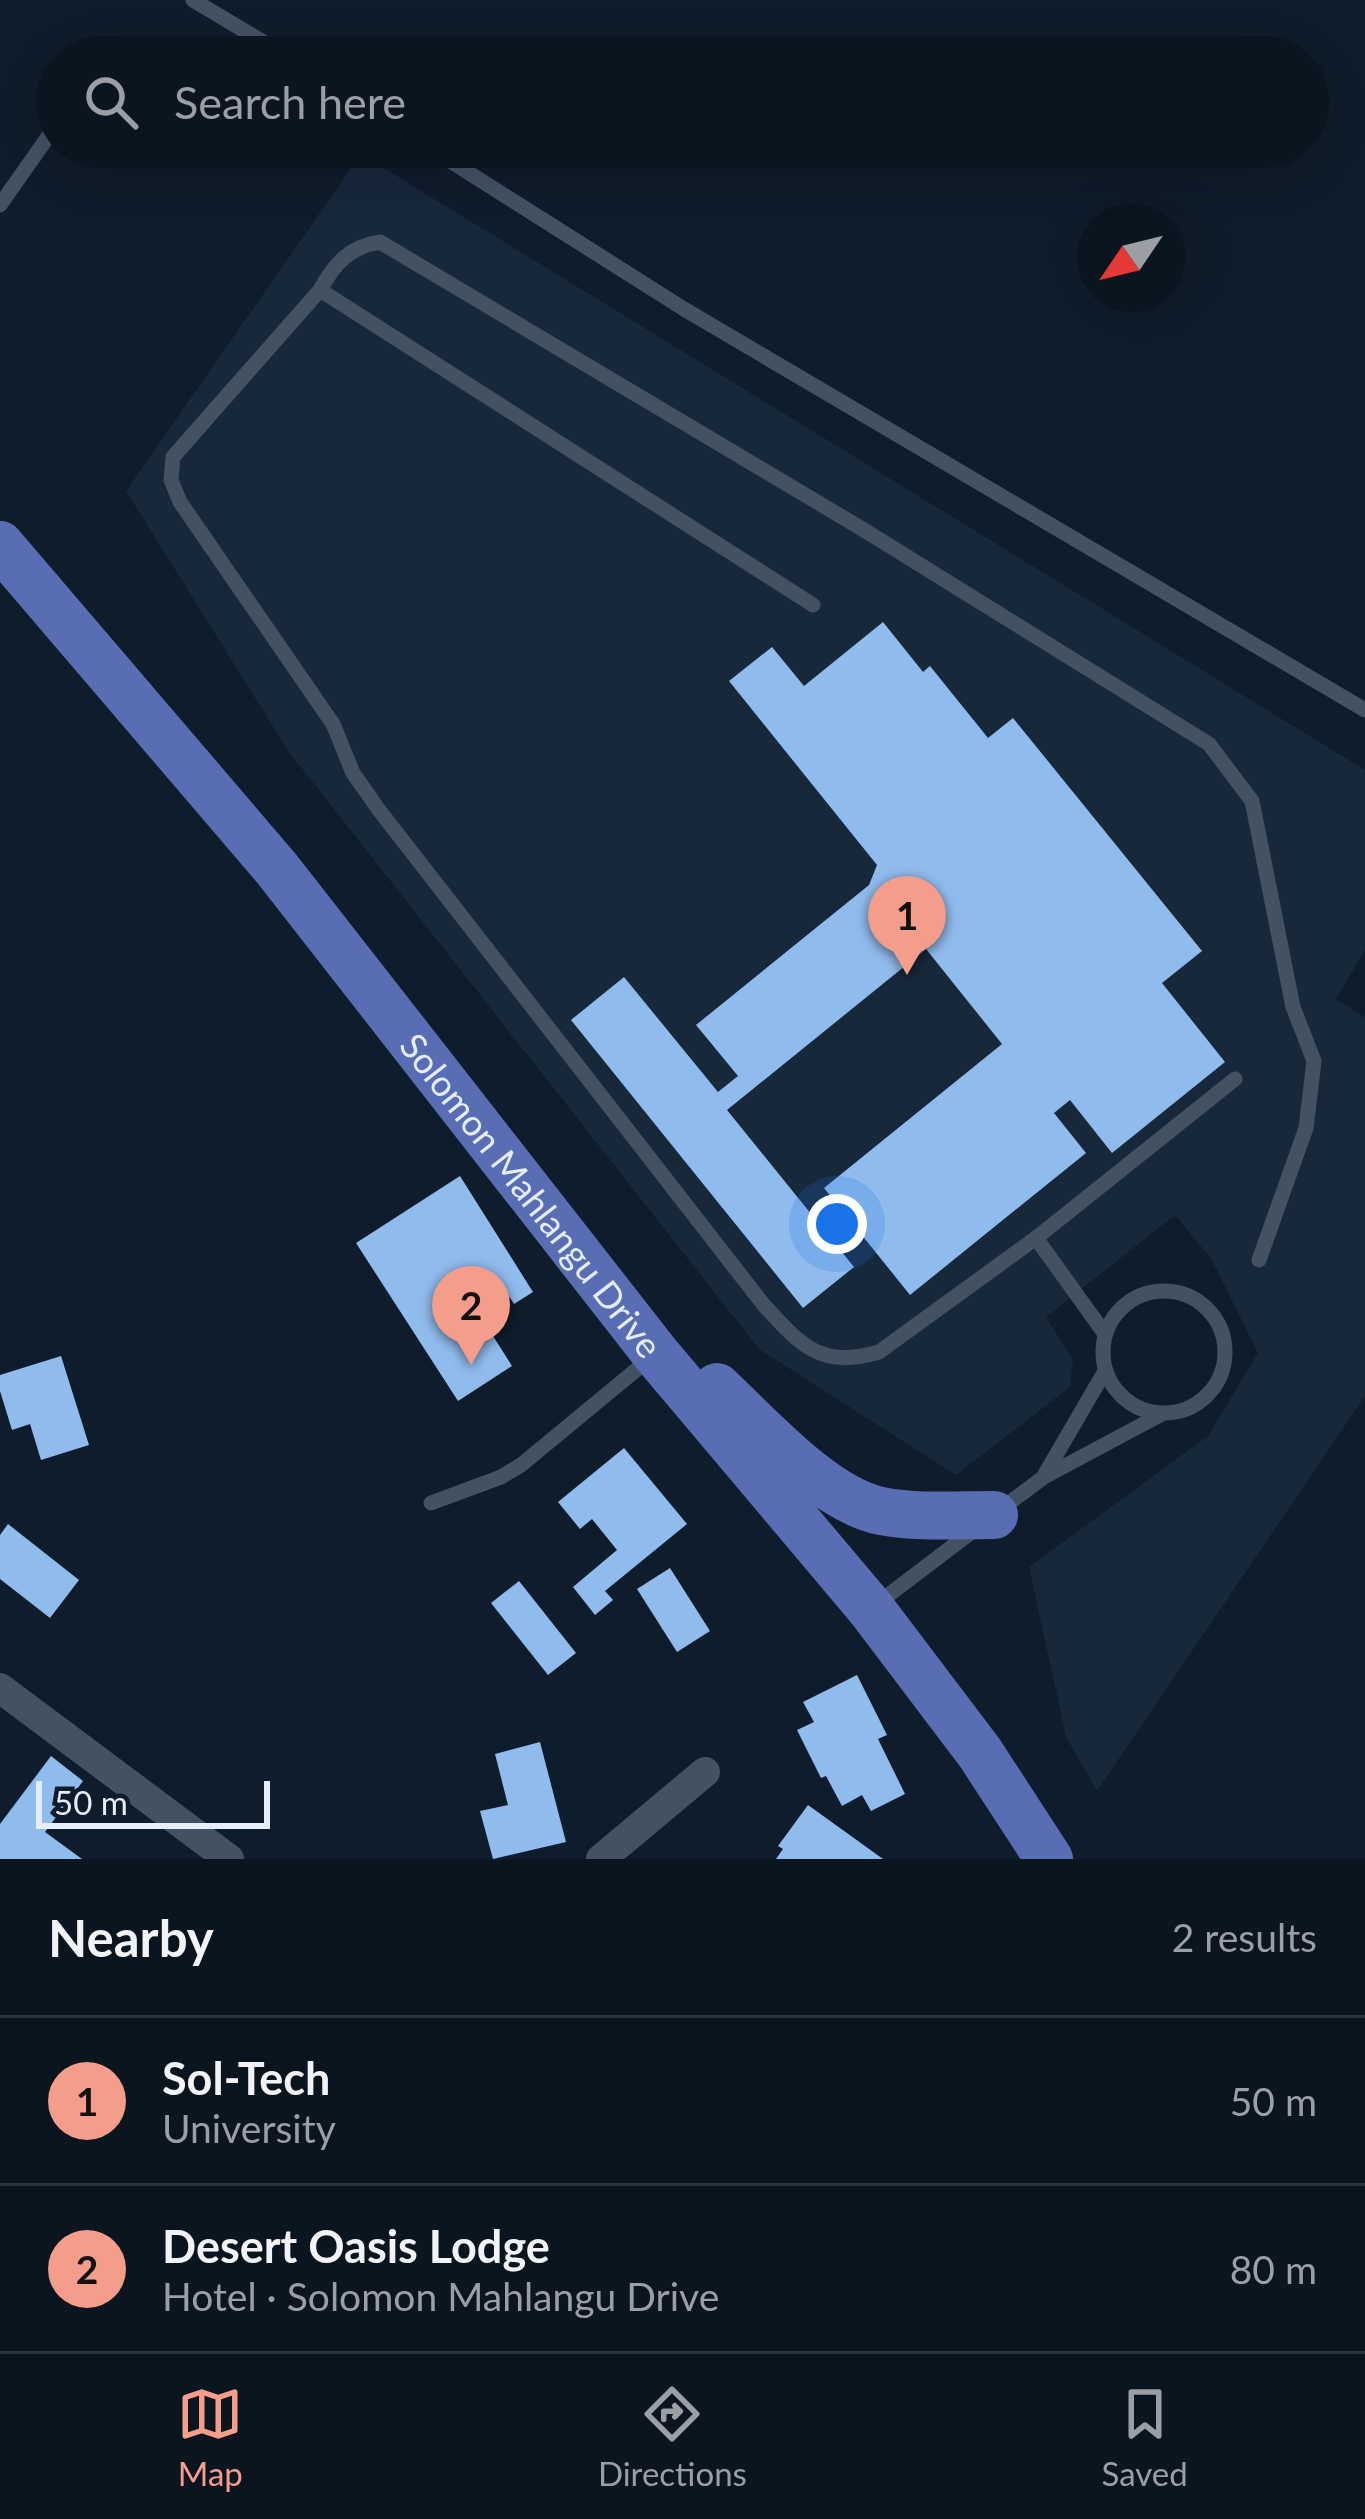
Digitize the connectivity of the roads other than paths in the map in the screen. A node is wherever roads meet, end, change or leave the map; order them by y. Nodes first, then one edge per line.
1 (193, 0) edge
2 (253, 36) edge
3 (36, 153) edge
4 (461, 168) edge
5 (1, 201) edge
6 (320, 290) junction
7 (0, 545) edge
8 (813, 605) dead end
9 (1365, 710) edge
10 (1235, 1079) dead end
11 (1036, 1238) junction
12 (1259, 1260) dead end
13 (597, 1279) junction
14 (1105, 1334) junction
15 (656, 1354) junction
16 (1105, 1371) junction
17 (1162, 1414) junction
18 (1044, 1477) junction
19 (431, 1503) dead end
20 (994, 1515) junction
21 (871, 1609) junction
22 (0, 1688) edge
23 (705, 1772) dead end
24 (229, 1859) edge
25 (601, 1859) edge
26 (1049, 1859) edge

1 - 2 lane
3 - 5 lane
4 - 9 lane
6 - 8 lane
6 - 11 lane
6 - 12 lane
7 - 13 main road, Solomon Mahlangu Drive
10 - 11 lane
11 - 14 lane
13 - 15 main road, Solomon Mahlangu Drive
13 - 20 main road
14 - 16 lane
14 - 17 lane
15 - 19 lane
15 - 21 main road, Solomon Mahlangu Drive
16 - 17 lane
16 - 18 lane
17 - 18 lane
18 - 20 lane
20 - 21 lane
21 - 26 main road, Solomon Mahlangu Drive
22 - 24 street
23 - 25 street

